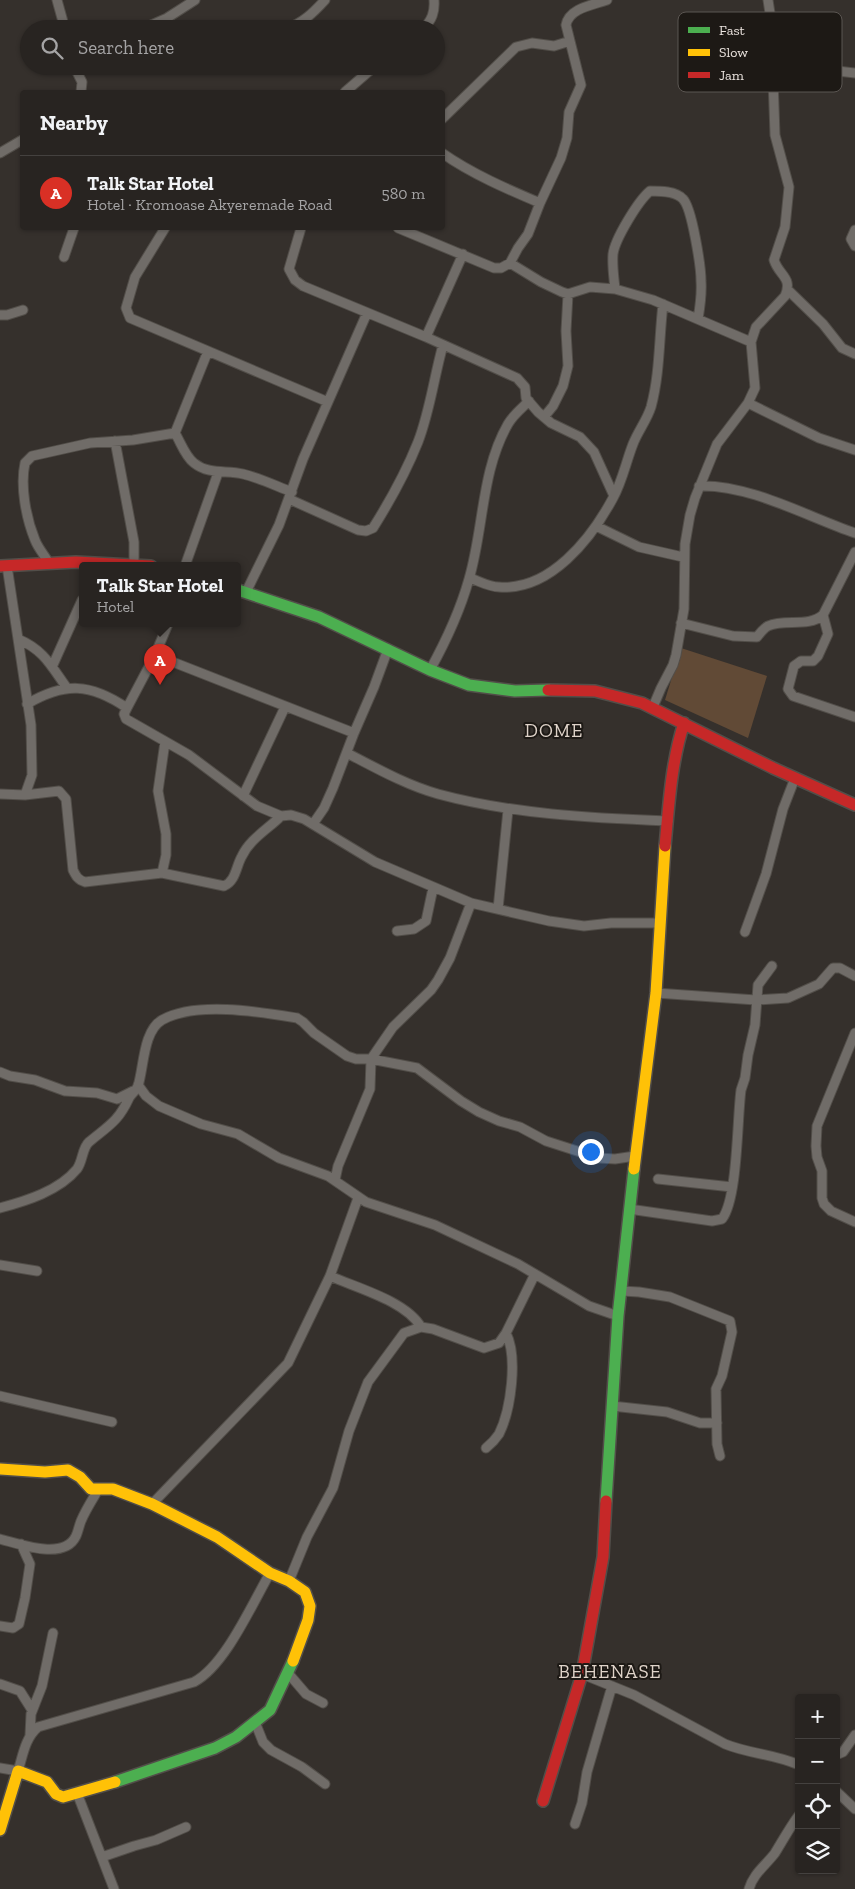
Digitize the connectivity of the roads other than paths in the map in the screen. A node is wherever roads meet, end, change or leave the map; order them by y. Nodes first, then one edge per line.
1 (57, 0) edge
2 (195, 0) edge
3 (324, 0) edge
4 (434, 0) edge
5 (606, 0) edge
6 (63, 20) edge
7 (162, 20) edge
8 (305, 20) edge
9 (431, 20) edge
10 (570, 41) junction
11 (842, 72) edge
12 (855, 73) edge
13 (78, 75) edge
14 (365, 75) edge
15 (81, 90) edge
16 (347, 90) edge
17 (774, 92) edge
18 (445, 116) edge
19 (20, 141) edge
20 (0, 153) edge
21 (445, 155) edge
22 (540, 203) junction
23 (73, 230) edge
24 (164, 230) edge
25 (300, 230) edge
26 (403, 230) edge
27 (855, 230) edge
28 (855, 246) edge
29 (463, 254) junction
30 (64, 257) dead end
31 (510, 263) junction
32 (615, 289) junction
33 (788, 290) junction
34 (568, 294) junction
35 (663, 304) junction
36 (23, 310) dead end
37 (367, 313) junction
38 (0, 314) edge
39 (698, 319) junction
40 (426, 337) junction
41 (751, 342) junction
42 (443, 345) junction
43 (208, 351) junction
44 (855, 354) edge
45 (529, 401) junction
46 (328, 402) junction
47 (748, 403) junction
48 (544, 417) junction
49 (175, 433) junction
50 (114, 441) junction
51 (855, 450) edge
52 (218, 473) junction
53 (699, 486) junction
54 (290, 496) junction
55 (614, 496) junction
56 (596, 526) junction
57 (855, 533) edge
58 (855, 552) edge
59 (683, 557) junction
60 (88, 562) edge
61 (134, 562) edge
62 (186, 562) edge
63 (49, 563) junction
64 (3, 566) edge
65 (470, 578) junction
66 (242, 591) edge
67 (79, 607) edge
68 (823, 615) junction
69 (681, 623) junction
70 (167, 627) edge
71 (18, 640) junction
72 (388, 649) junction
73 (155, 655) junction
74 (52, 667) junction
75 (430, 670) junction
76 (68, 688) junction
77 (27, 704) junction
78 (285, 707) junction
79 (653, 707) junction
80 (127, 708) junction
81 (855, 717) edge
82 (684, 723) junction
83 (354, 733) junction
84 (165, 742) junction
85 (347, 753) junction
86 (795, 778) junction
87 (0, 794) edge
88 (25, 795) junction
89 (243, 796) junction
90 (855, 805) edge
91 (508, 810) junction
92 (282, 816) junction
93 (668, 821) junction
94 (313, 824) junction
95 (162, 873) junction
96 (433, 888) junction
97 (471, 903) junction
98 (498, 909) junction
99 (660, 923) junction
100 (397, 931) dead end
101 (746, 932) dead end
102 (772, 966) dead end
103 (855, 976) edge
104 (656, 993) junction
105 (756, 1000) junction
106 (855, 1033) edge
107 (371, 1059) junction
108 (0, 1072) edge
109 (138, 1086) junction
110 (635, 1156) junction
111 (658, 1179) dead end
112 (335, 1180) junction
113 (732, 1186) junction
114 (358, 1198) junction
115 (0, 1208) edge
116 (629, 1209) junction
117 (855, 1222) edge
118 (0, 1265) edge
119 (37, 1271) dead end
120 (535, 1274) junction
121 (330, 1276) junction
122 (622, 1292) junction
123 (618, 1316) junction
124 (421, 1327) junction
125 (506, 1333) junction
126 (0, 1396) edge
127 (612, 1406) junction
128 (112, 1422) dead end
129 (717, 1423) junction
130 (486, 1448) dead end
131 (720, 1456) dead end
132 (0, 1469) edge
133 (98, 1490) junction
134 (152, 1504) junction
135 (0, 1539) edge
136 (21, 1544) junction
137 (270, 1574) junction
138 (289, 1581) junction
139 (0, 1626) edge
140 (53, 1633) dead end
141 (288, 1673) junction
142 (582, 1674) junction
143 (0, 1684) edge
144 (612, 1686) junction
145 (323, 1703) dead end
146 (32, 1710) junction
147 (255, 1722) junction
148 (30, 1735) junction
149 (855, 1735) edge
150 (840, 1753) edge
151 (795, 1763) edge
152 (0, 1768) edge
153 (18, 1771) junction
154 (324, 1784) dead end
155 (77, 1793) junction
156 (840, 1795) edge
157 (544, 1801) dead end
158 (855, 1809) edge
159 (795, 1821) edge
160 (575, 1824) dead end
161 (186, 1827) dead end
162 (0, 1830) edge
163 (102, 1858) junction
164 (114, 1889) edge
165 (749, 1889) edge

1 - 6 street
2 - 7 street
3 - 8 street
4 - 9 street
5 - 10 street
10 - 18 street
10 - 22 street
11 - 12 street
13 - 15 street
14 - 16 street
17 - 33 street
19 - 20 street
21 - 22 street
22 - 31 street
23 - 30 street
24 - 43 street
25 - 37 street
26 - 29 street
27 - 28 street
29 - 31 street
29 - 40 street
31 - 34 street
32 - 34 street
32 - 35 street
32 - 39 street
33 - 41 street
33 - 44 street
34 - 48 street
35 - 39 street
35 - 55 street
36 - 38 street
37 - 40 street
37 - 46 street
39 - 41 street
40 - 42 street
41 - 47 street
42 - 45 street
42 - 54 street
43 - 46 street
43 - 49 street
45 - 48 street
45 - 65 street
46 - 54 street
47 - 51 street
47 - 53 street
48 - 55 street
49 - 50 street
49 - 52 street
50 - 61 street
50 - 63 street
52 - 54 street
52 - 62 street
53 - 57 street
53 - 59 street
54 - 66 street
55 - 56 street
56 - 59 street
56 - 65 street
58 - 68 street
59 - 69 street
60 - 63 street
63 - 64 street
64 - 71 street
65 - 75 street
66 - 72 street
67 - 74 street
68 - 69 street
68 - 81 street
69 - 79 street
70 - 73 street
71 - 74 street
71 - 77 street
72 - 75 street
72 - 83 street
73 - 78 street
73 - 80 street
74 - 76 street
75 - 79 street
76 - 77 street
76 - 80 street
77 - 88 street
78 - 83 street
78 - 89 street
79 - 82 street
80 - 84 street
82 - 86 street
82 - 93 street
83 - 85 street
84 - 89 street
84 - 95 street
85 - 91 street
85 - 94 street
86 - 90 street
86 - 101 street
87 - 88 street
88 - 95 street
89 - 92 street
91 - 93 street
91 - 98 street
92 - 94 street
92 - 95 street
93 - 99 street
94 - 96 street
96 - 97 street
96 - 100 street
97 - 98 street
97 - 107 street
98 - 99 street
99 - 104 street
102 - 105 street
103 - 105 street
104 - 105 street
104 - 110 street
105 - 113 street
106 - 117 street
107 - 109 street
107 - 110 street
107 - 112 street
108 - 109 street
109 - 112 street
109 - 115 street
110 - 116 street
111 - 113 street
112 - 114 street
113 - 116 street
114 - 120 street
114 - 121 street
116 - 122 street
118 - 119 street
120 - 123 street
120 - 125 street
121 - 124 street
121 - 134 street
122 - 123 street
122 - 129 street
123 - 127 street
124 - 125 street
124 - 138 street
125 - 130 street
126 - 128 street
127 - 129 street
127 - 142 street
129 - 131 street
132 - 133 street
133 - 134 street
133 - 136 street
134 - 137 street
135 - 136 street
136 - 139 street
137 - 138 street
137 - 148 street
138 - 141 street
140 - 146 street
141 - 145 street
141 - 147 street
142 - 144 street
142 - 157 street
143 - 146 street
144 - 151 street
144 - 160 street
146 - 148 street
147 - 154 street
147 - 155 street
148 - 153 street
149 - 150 street
152 - 153 street
153 - 155 street
153 - 162 street
155 - 163 street
156 - 158 street
159 - 165 street
161 - 163 street
163 - 164 street

